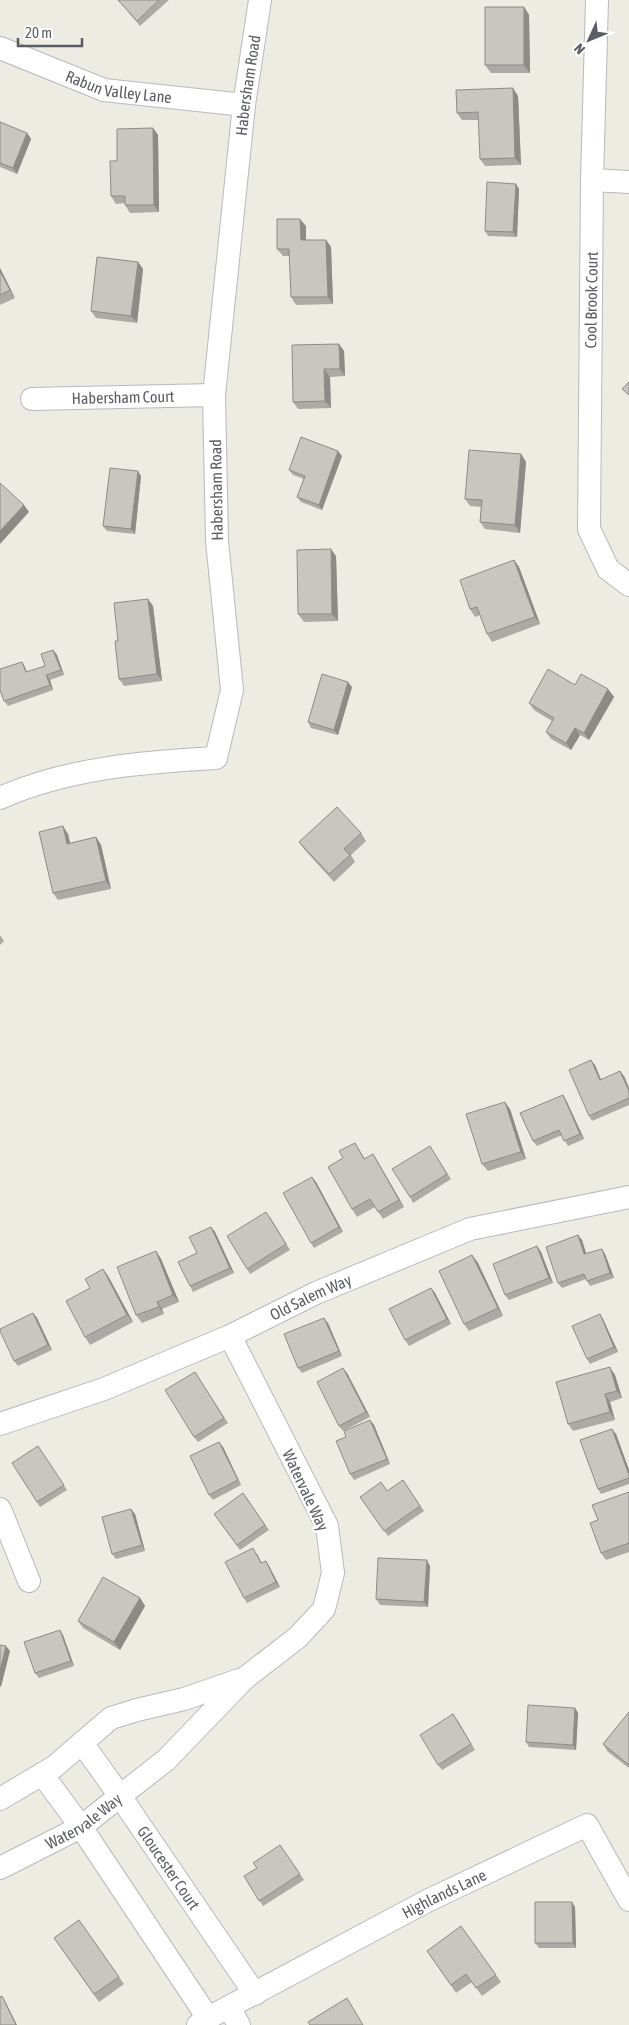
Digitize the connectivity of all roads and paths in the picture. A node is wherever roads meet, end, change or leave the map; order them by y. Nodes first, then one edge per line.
1 (260, 0) edge
2 (597, 0) edge
3 (0, 48) edge
4 (244, 105) junction
5 (592, 180) junction
6 (629, 182) edge
7 (214, 395) junction
8 (32, 399) dead end
9 (629, 585) edge
10 (0, 798) edge
11 (629, 1197) edge
12 (230, 1336) junction
13 (0, 1424) edge
14 (0, 1509) edge
15 (29, 1581) dead end
16 (245, 1678) junction
17 (82, 1743) junction
18 (42, 1774) junction
19 (120, 1796) junction
20 (0, 1799) edge
21 (81, 1827) junction
22 (0, 1868) edge
23 (629, 1900) edge
24 (255, 1994) junction
25 (234, 2016) edge
26 (203, 2022) edge

1 - 4 street, Habersham Road
2 - 5 street, Cool Brook Court
3 - 4 street, Rabun Valley Lane
4 - 7 street, Habersham Road
5 - 6 street
5 - 9 street, Cool Brook Court
7 - 8 street, Habersham Court
7 - 10 street, Habersham Road
11 - 12 street, Old Salem Way
12 - 13 street, Old Salem Way
12 - 16 street, Watervale Way
14 - 15 street
16 - 17 street, Watervale Way
16 - 19 street, Watervale Way
17 - 18 street, Watervale Way
17 - 19 street, Gloucester Court
18 - 20 street, Watervale Way
18 - 21 street
19 - 21 street, Watervale Way
19 - 24 street, Gloucester Court
21 - 22 street, Watervale Way
21 - 26 street
23 - 24 street, Highlands Lane
24 - 25 street, Highlands Lane
25 - 26 street, Highlands Lane

